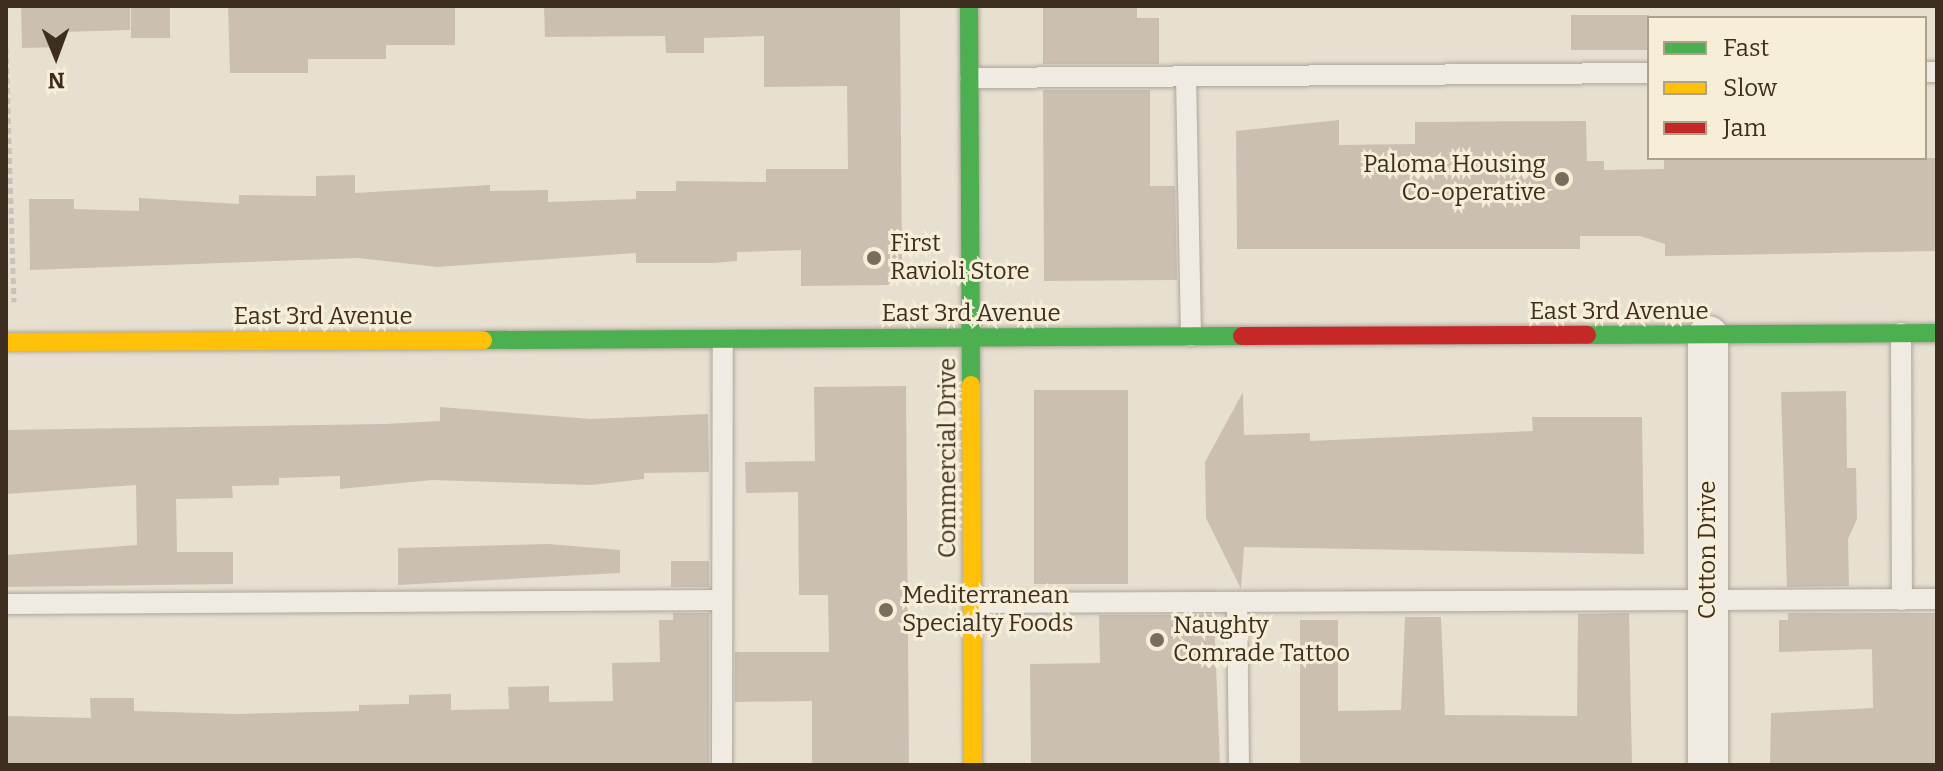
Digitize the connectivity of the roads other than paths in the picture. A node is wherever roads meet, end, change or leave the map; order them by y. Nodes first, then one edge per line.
1 (969, 6) edge
2 (1647, 73) edge
3 (1186, 76) junction
4 (970, 78) junction
5 (1901, 333) junction
6 (1937, 333) edge
7 (1191, 336) junction
8 (1708, 336) junction
9 (971, 338) junction
10 (723, 340) junction
11 (6, 342) edge
12 (1937, 599) edge
13 (722, 600) junction
14 (1708, 600) junction
15 (1902, 600) junction
16 (1237, 602) junction
17 (973, 603) junction
18 (6, 604) edge
19 (722, 765) edge
20 (973, 765) edge
21 (1239, 765) edge
22 (1708, 765) edge

1 - 4 street, Commercial Drive
2 - 3 lane
3 - 4 lane
3 - 7 lane
4 - 9 street, Commercial Drive
5 - 6 street, East 3rd Avenue
5 - 8 street, East 3rd Avenue
5 - 15 lane
7 - 8 street, East 3rd Avenue
7 - 9 street, East 3rd Avenue
8 - 14 street, Cotton Drive
9 - 10 street, East 3rd Avenue
9 - 17 street, Commercial Drive
10 - 11 street, East 3rd Avenue
10 - 13 lane
12 - 15 lane
13 - 18 lane
13 - 19 lane
14 - 15 lane
14 - 16 lane
14 - 22 street, Cotton Drive
16 - 17 lane
16 - 21 lane
17 - 20 street, Commercial Drive

